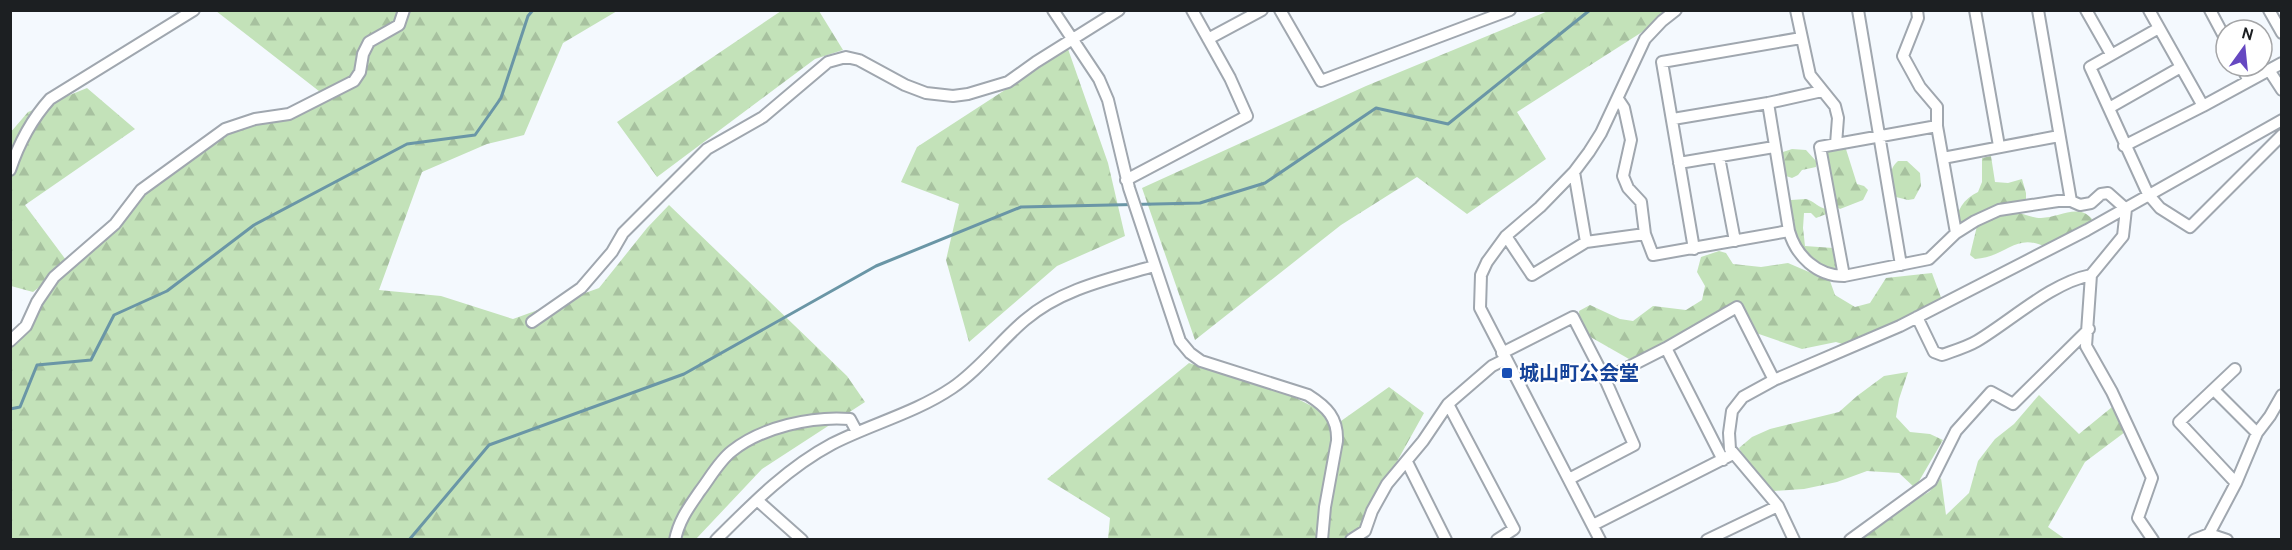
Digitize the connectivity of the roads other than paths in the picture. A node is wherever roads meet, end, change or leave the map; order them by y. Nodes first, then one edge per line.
1 (194, 10) edge
2 (404, 10) edge
3 (1053, 10) edge
4 (1119, 10) edge
5 (1192, 10) edge
6 (1263, 10) edge
7 (1280, 10) edge
8 (1510, 10) edge
9 (1676, 10) edge
10 (1796, 10) edge
11 (1858, 10) edge
12 (1917, 10) edge
13 (1975, 10) edge
14 (2038, 10) edge
15 (2086, 10) edge
16 (2149, 10) edge
17 (2268, 10) edge
18 (2159, 28) junction
19 (2282, 33) edge
20 (1801, 38) junction
21 (1073, 39) junction
22 (1208, 39) junction
23 (2111, 54) junction
24 (2181, 67) junction
25 (2274, 77) edge
26 (2247, 78) edge
27 (2255, 78) edge
28 (2249, 81) junction
29 (2282, 90) edge
30 (1822, 91) junction
31 (1618, 99) junction
32 (1768, 103) junction
33 (2203, 106) junction
34 (2109, 108) junction
35 (1672, 119) junction
36 (2282, 120) edge
37 (1937, 126) junction
38 (2282, 135) edge
39 (2060, 136) junction
40 (1878, 137) junction
41 (1836, 144) junction
42 (1999, 146) junction
43 (2124, 146) junction
44 (1774, 147) junction
45 (1719, 157) junction
46 (1942, 159) junction
47 (1679, 163) junction
48 (10, 170) edge
49 (1574, 172) junction
50 (1127, 184) junction
51 (2148, 194) junction
52 (2071, 201) junction
53 (2126, 209) junction
54 (1789, 231) junction
55 (1956, 233) junction
56 (1645, 234) junction
57 (1506, 236) junction
58 (1586, 242) junction
59 (1735, 242) junction
60 (1694, 249) junction
61 (1901, 265) junction
62 (1154, 266) junction
63 (2091, 275) junction
64 (1844, 276) junction
65 (1917, 317) junction
66 (532, 322) dead end
67 (2089, 329) junction
68 (10, 341) edge
69 (1666, 348) junction
70 (1504, 356) junction
71 (2235, 369) dead end
72 (1605, 379) junction
73 (1774, 380) junction
74 (2214, 390) junction
75 (2282, 395) edge
76 (1448, 404) junction
77 (857, 432) junction
78 (2258, 433) junction
79 (1733, 454) junction
80 (1723, 460) junction
81 (1407, 462) junction
82 (1569, 479) junction
83 (2236, 483) junction
84 (756, 500) junction
85 (1778, 506) junction
86 (1593, 525) junction
87 (2209, 534) junction
88 (1367, 535) edge
89 (1600, 539) edge
90 (1794, 539) edge
91 (675, 540) edge
92 (716, 540) edge
93 (802, 540) edge
94 (1322, 540) edge
95 (1351, 540) edge
96 (1446, 540) edge
97 (1497, 540) edge
98 (1707, 540) edge
99 (1850, 540) edge
100 (2152, 540) edge
101 (2194, 540) edge
102 (2227, 540) edge

1 - 48 street
2 - 68 street
3 - 21 street
4 - 21 street
5 - 22 street
6 - 22 street
7 - 8 street
9 - 31 street
10 - 20 street
11 - 40 street
12 - 37 street
13 - 42 street
14 - 39 street
15 - 23 street
16 - 18 street
17 - 19 street
18 - 23 street
18 - 24 street
20 - 30 street
20 - 35 street
21 - 50 street
21 - 66 street
22 - 50 street
23 - 34 street
24 - 33 street
24 - 34 street
25 - 29 street
26 - 28 street
27 - 28 street
28 - 33 street
30 - 32 street
30 - 41 street
31 - 49 street
31 - 56 street
32 - 35 street
32 - 44 street
33 - 43 street
34 - 43 street
35 - 47 street
36 - 51 street
37 - 40 street
37 - 46 street
38 - 51 street
39 - 42 street
39 - 52 street
40 - 41 street
40 - 61 street
41 - 64 street
42 - 46 street
43 - 51 street
44 - 45 street
44 - 54 street
45 - 47 street
45 - 59 street
46 - 55 street
47 - 60 street
49 - 57 street
49 - 58 street
50 - 62 street
51 - 53 street
52 - 53 street
52 - 55 street
53 - 63 street
53 - 65 street
54 - 59 street
54 - 64 street
55 - 61 street
56 - 58 street
56 - 60 street
57 - 58 street
57 - 70 street
59 - 60 street
61 - 64 street
62 - 77 street
62 - 94 street
63 - 65 street
63 - 67 street
65 - 73 street
67 - 99 street
67 - 100 street
69 - 72 street
69 - 73 street
69 - 80 street
70 - 72 street
70 - 76 street
70 - 82 street
71 - 74 street
72 - 82 street
73 - 79 street
74 - 78 street
74 - 83 street
75 - 78 street
76 - 81 street
76 - 97 street
77 - 84 street
77 - 91 street
78 - 83 street
79 - 80 street
79 - 85 street
80 - 86 street
81 - 88 street
81 - 96 street
82 - 86 street
83 - 87 street
84 - 92 street
84 - 93 street
85 - 90 street
85 - 98 street
86 - 89 street
87 - 101 street
87 - 102 street
88 - 95 street

